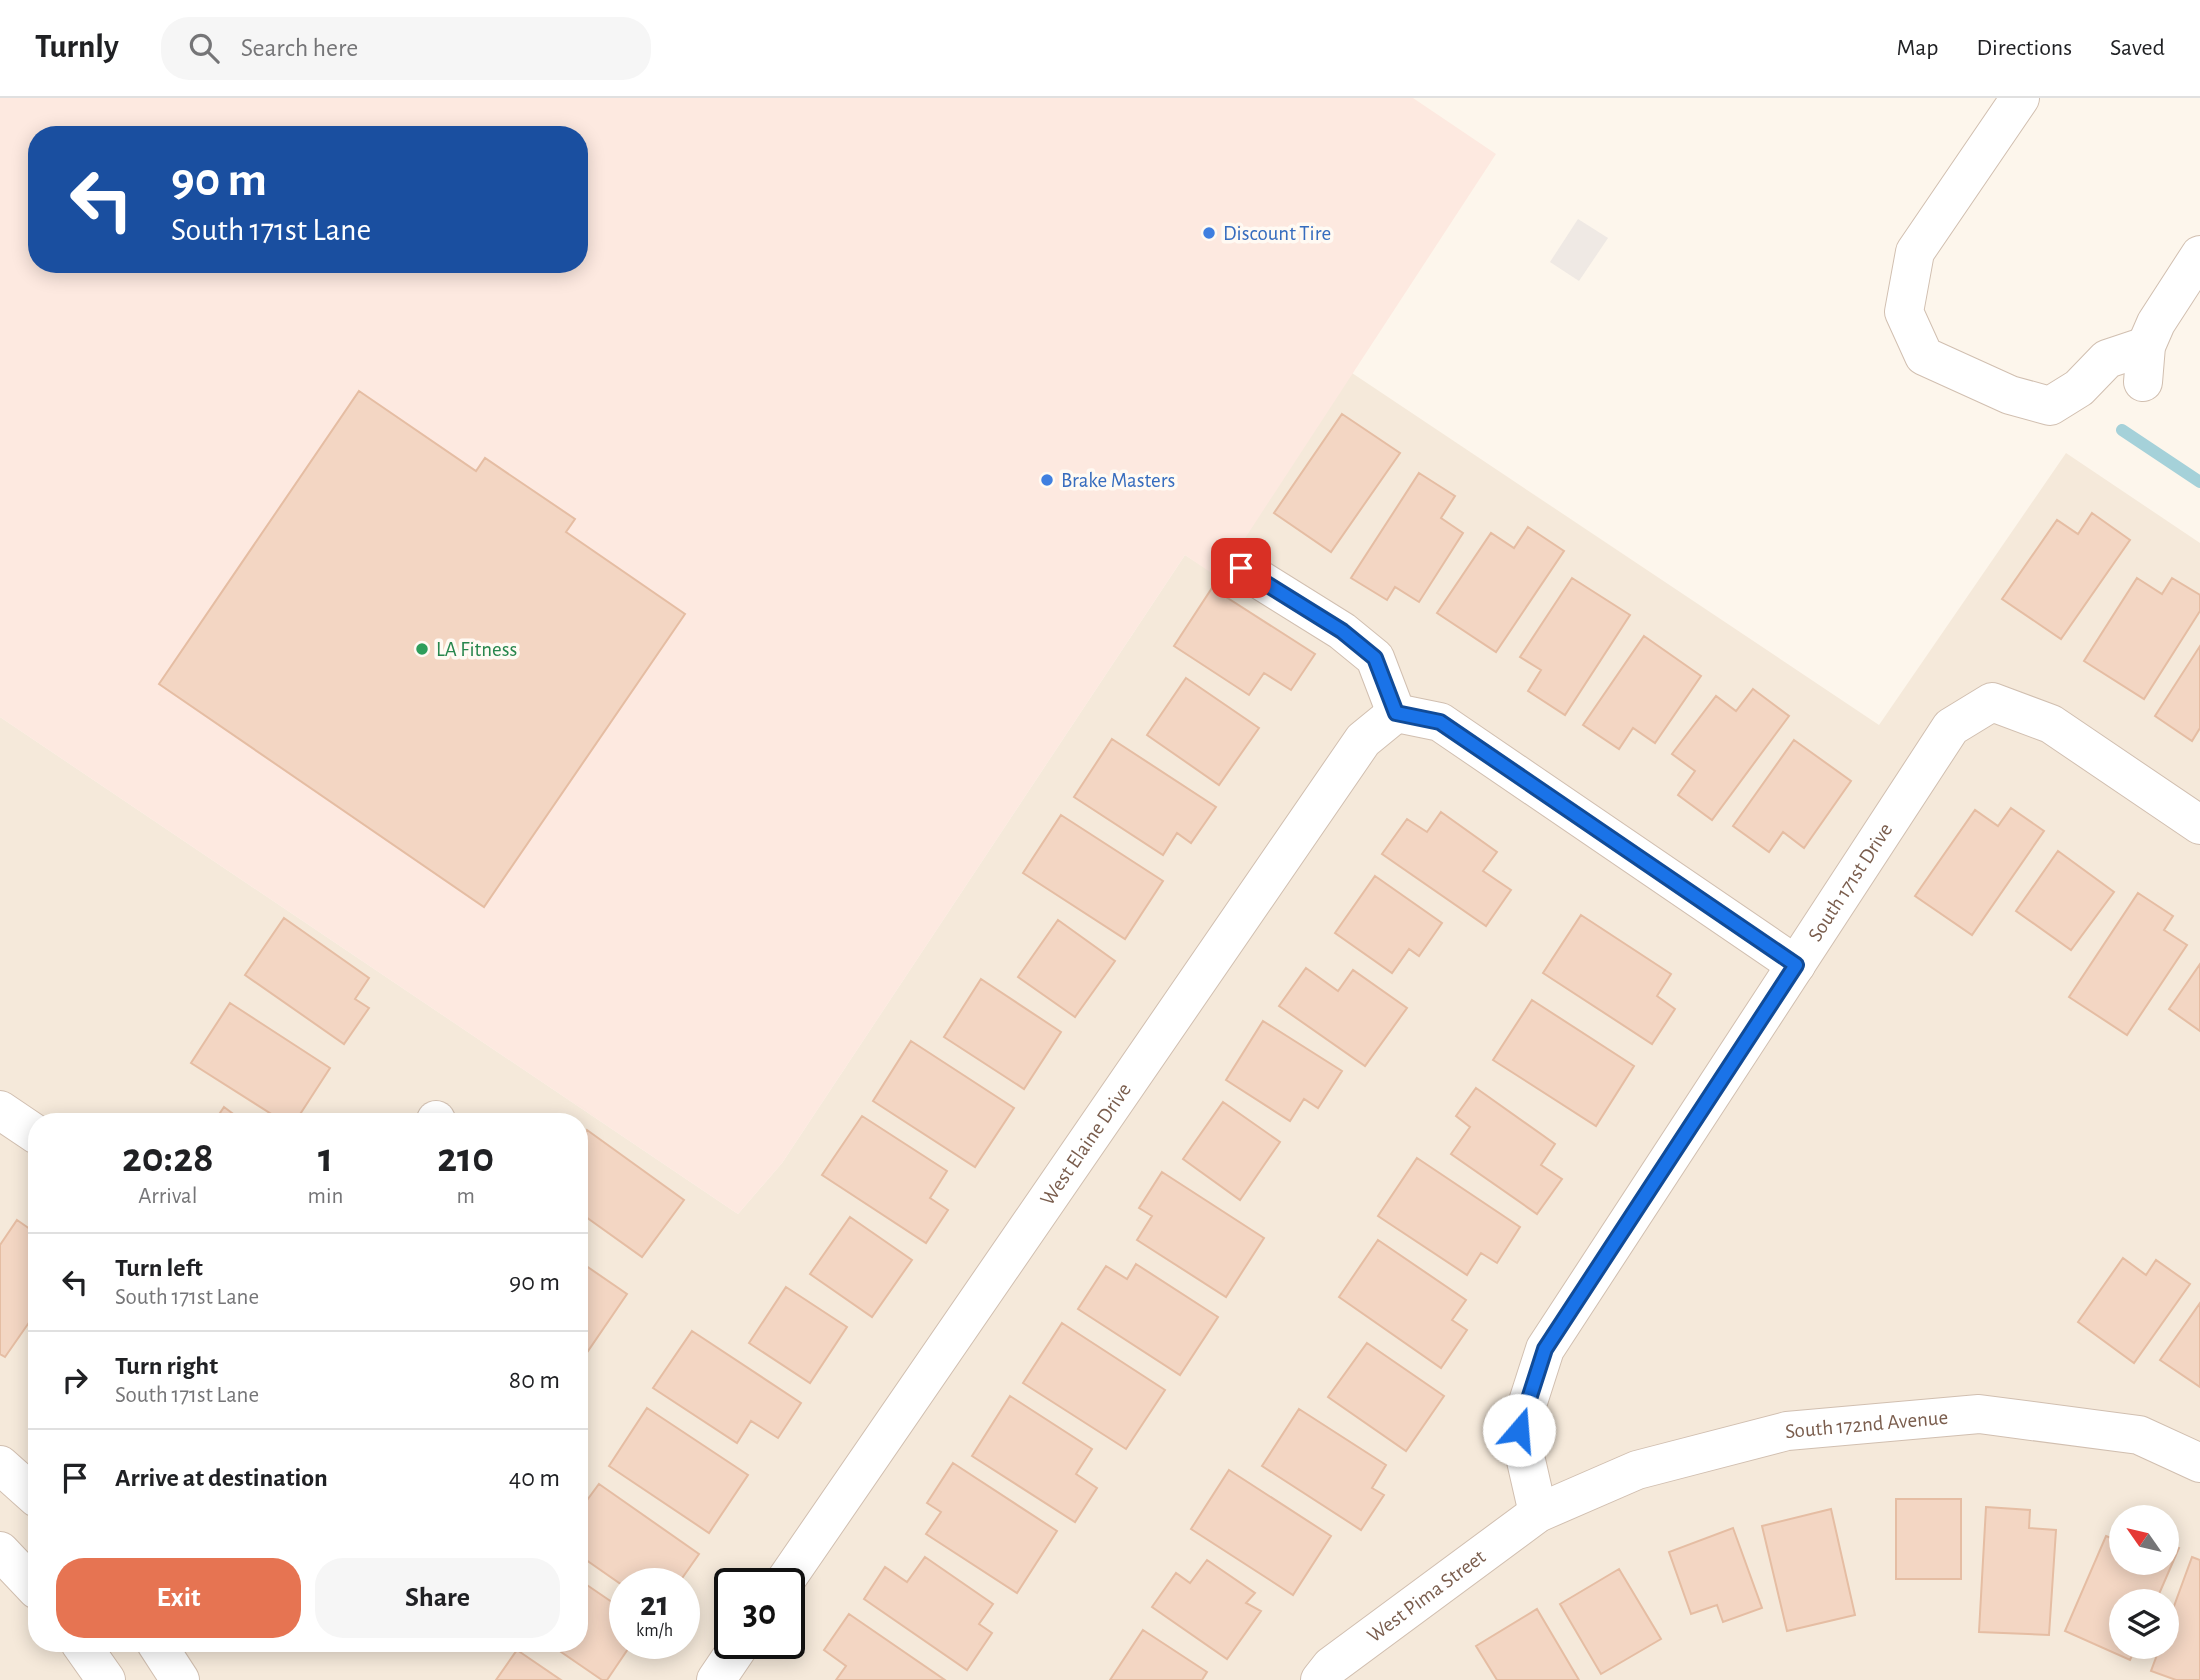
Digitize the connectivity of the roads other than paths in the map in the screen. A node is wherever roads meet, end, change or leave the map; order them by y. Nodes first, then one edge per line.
1 (2020, 98) edge
2 (2200, 255) edge
3 (1241, 568) dead end
4 (1396, 713) junction
5 (2200, 825) edge
6 (1796, 965) junction
7 (0, 1110) edge
8 (28, 1129) edge
9 (2200, 1463) edge
10 (0, 1465) edge
11 (28, 1490) edge
12 (1538, 1513) junction
13 (0, 1551) edge
14 (794, 1568) edge
15 (28, 1581) edge
16 (86, 1652) edge
17 (162, 1652) edge
18 (730, 1659) edge
19 (106, 1680) edge
20 (180, 1680) edge
21 (716, 1680) edge
22 (1320, 1680) edge

1 - 2 street
3 - 4 street
4 - 6 street
4 - 14 street, West Elaine Drive
5 - 6 street, South 171st Drive
6 - 12 street, South 171st Drive
7 - 8 street
9 - 12 street, South 172nd Avenue
10 - 11 street
12 - 22 street, West Pima Street
13 - 15 street
16 - 19 street
17 - 20 street
18 - 21 street

